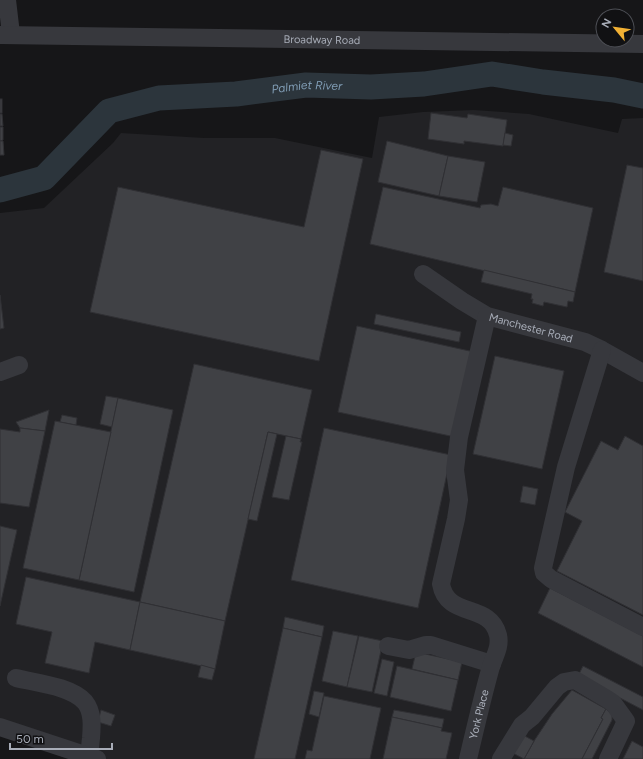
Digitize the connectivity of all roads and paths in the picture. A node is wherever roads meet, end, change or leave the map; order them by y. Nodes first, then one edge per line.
1 (8, 0) edge
2 (6, 35) edge
3 (643, 44) edge
4 (423, 274) dead end
5 (487, 316) junction
6 (602, 350) junction
7 (18, 365) dead end
8 (0, 372) edge
9 (643, 373) edge
10 (643, 627) edge
11 (388, 646) dead end
12 (491, 667) junction
13 (16, 678) dead end
14 (0, 727) edge
15 (91, 758) edge
16 (468, 759) edge
17 (501, 759) edge
18 (608, 759) edge

1 - 2 street
2 - 3 street, Broadway Road
4 - 5 street, Manchester Road
5 - 6 street, Manchester Road
5 - 12 street, York Place
6 - 9 street, Manchester Road
6 - 10 street
7 - 8 street
11 - 12 street
12 - 16 street, York Place
13 - 15 street
14 - 15 street
17 - 18 street

